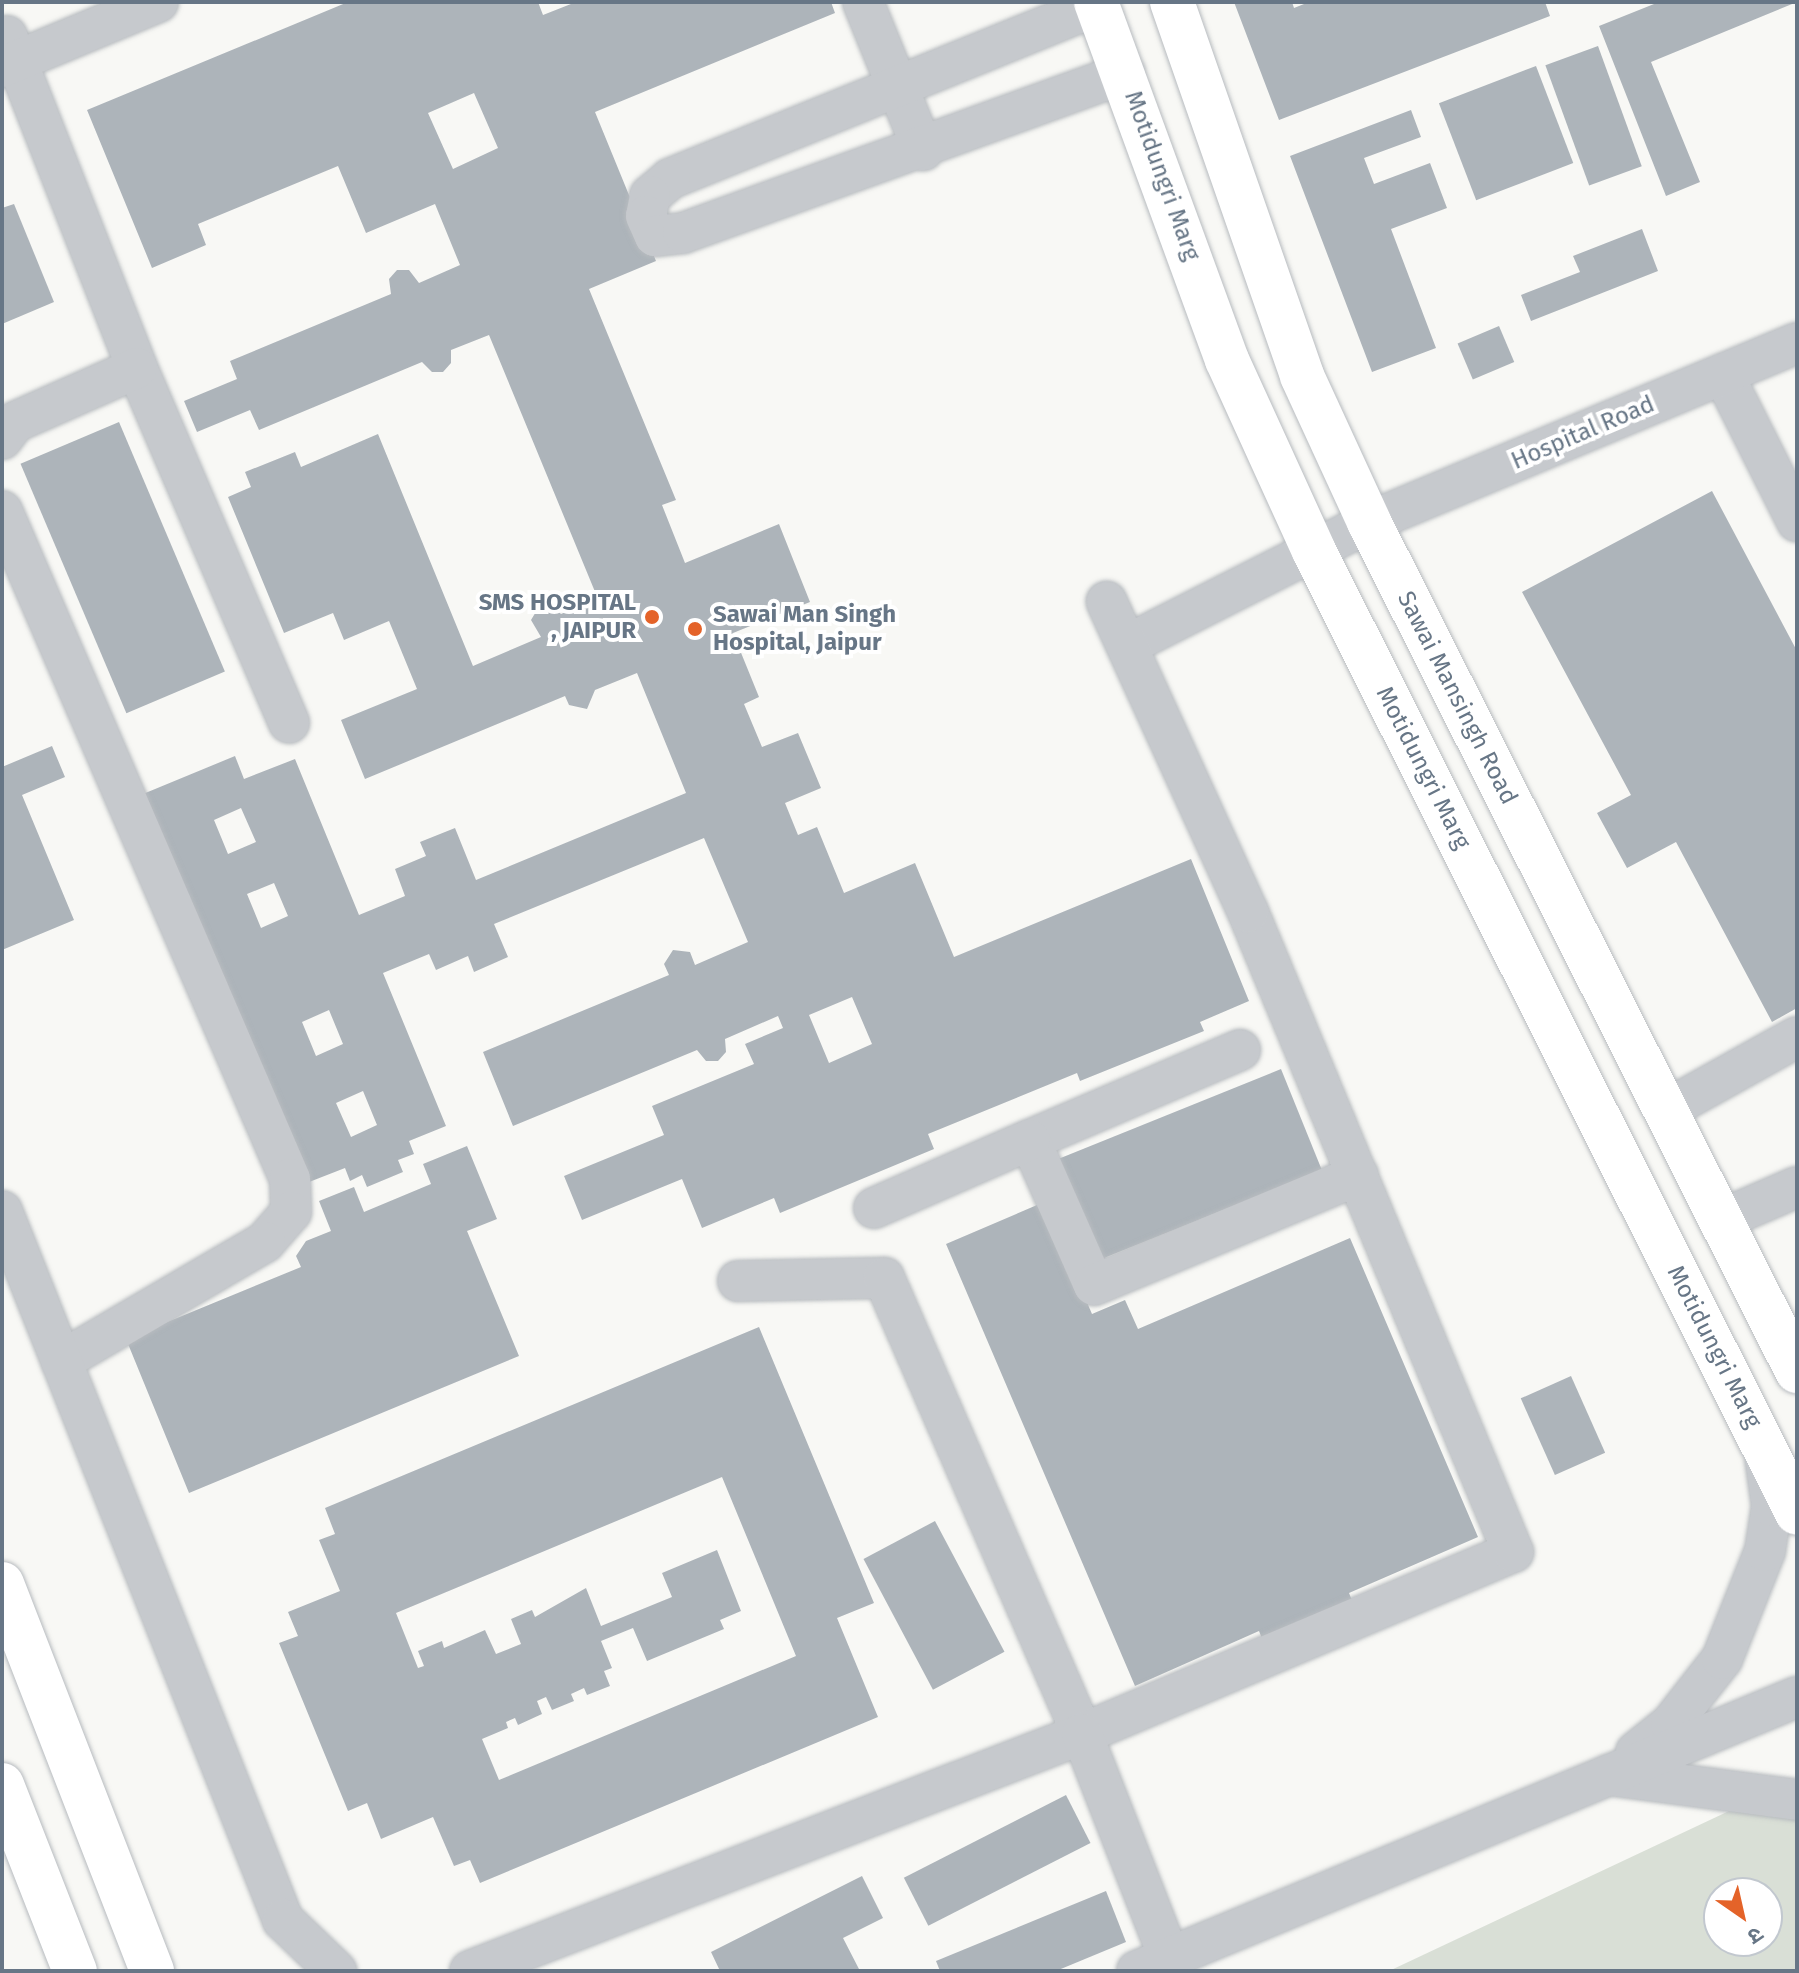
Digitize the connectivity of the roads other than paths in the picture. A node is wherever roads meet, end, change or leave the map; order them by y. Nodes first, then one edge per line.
1 (158, 2) edge
2 (863, 2) edge
3 (1172, 2) edge
4 (1097, 4) edge
5 (9, 54) edge
6 (1125, 73) junction
7 (896, 84) junction
8 (923, 150) junction
9 (1797, 343) edge
10 (137, 368) junction
11 (1723, 374) junction
12 (2, 439) edge
13 (2, 511) edge
14 (1797, 521) edge
15 (1369, 522) junction
16 (1314, 551) junction
17 (1107, 602) dead end
18 (1129, 644) junction
19 (289, 723) dead end
20 (1797, 1037) edge
21 (1240, 1050) dead end
22 (1666, 1110) junction
23 (1030, 1140) junction
24 (1358, 1175) junction
25 (1797, 1187) edge
26 (874, 1208) dead end
27 (2, 1211) edge
28 (1721, 1220) junction
29 (738, 1281) dead end
30 (61, 1361) junction
31 (1797, 1371) edge
32 (1764, 1447) junction
33 (1797, 1513) edge
34 (2, 1584) edge
35 (1797, 1697) edge
36 (1082, 1734) junction
37 (1608, 1775) junction
38 (2, 1785) edge
39 (1797, 1800) edge
40 (1153, 1964) edge
41 (75, 1971) edge
42 (152, 1971) edge
43 (336, 1971) edge
44 (470, 1971) edge

1 - 5 street
2 - 7 street
3 - 15 main road, Sawai Mansingh Road
4 - 6 main road, Motidungri Marg
4 - 7 street
5 - 10 street
6 - 8 street
6 - 16 main road, Motidungri Marg
7 - 8 street
7 - 8 street
9 - 11 street, Hospital Road
10 - 12 street
10 - 19 street
11 - 14 street
11 - 15 street, Hospital Road
13 - 30 street
15 - 16 street, Hospital Road
15 - 22 main road, Sawai Mansingh Road
16 - 18 street, Hospital Road
16 - 32 main road, Motidungri Marg
17 - 18 street
18 - 24 street
20 - 22 street
21 - 23 street
22 - 28 main road, Sawai Mansingh Road
23 - 24 street
23 - 26 street
24 - 36 street
25 - 28 street
27 - 30 street
28 - 31 main road, Sawai Mansingh Road
29 - 36 street
30 - 43 street
32 - 33 main road, Motidungri Marg
32 - 37 street
34 - 42 main road
35 - 37 street
36 - 40 street
36 - 44 street
37 - 39 street
37 - 40 street
38 - 41 main road

